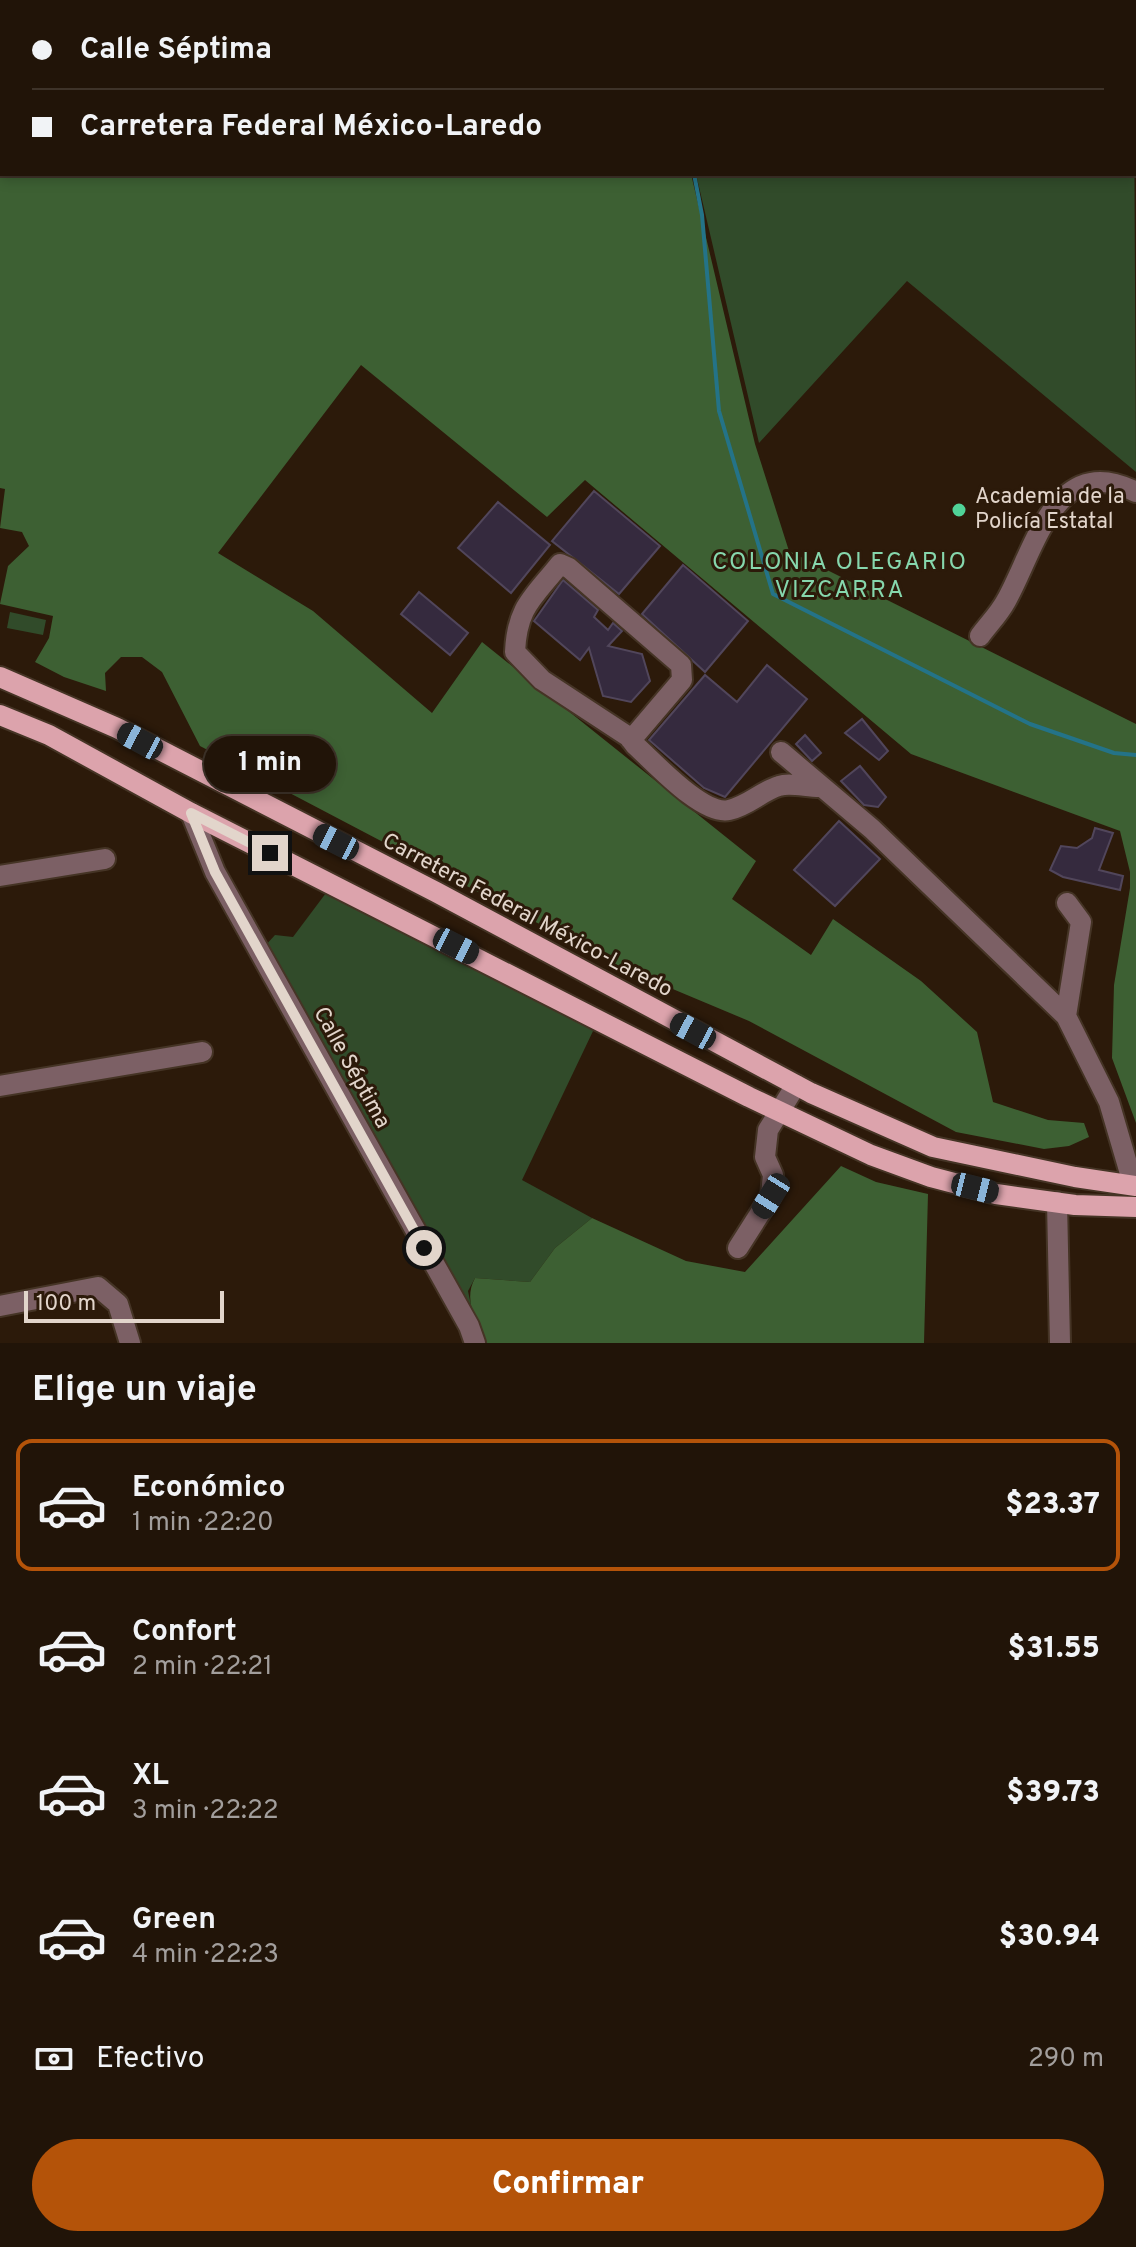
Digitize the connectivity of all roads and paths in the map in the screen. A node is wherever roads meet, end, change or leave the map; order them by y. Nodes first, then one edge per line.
1 (1136, 492) edge
2 (980, 636) dead end
3 (0, 677) edge
4 (0, 715) edge
5 (631, 740) junction
6 (781, 752) dead end
7 (822, 787) junction
8 (191, 813) junction
9 (105, 859) dead end
10 (0, 876) edge
11 (1067, 903) dead end
12 (1066, 1016) junction
13 (202, 1052) dead end
14 (796, 1085) junction
15 (0, 1086) edge
16 (782, 1113) junction
17 (1134, 1180) edge
18 (1066, 1204) junction
19 (1136, 1207) edge
20 (1136, 1219) edge
21 (738, 1248) dead end
22 (0, 1306) edge
23 (130, 1343) edge
24 (475, 1343) edge
25 (1060, 1343) edge

1 - 2 street
3 - 14 main road, Carretera Federal México-Laredo
4 - 8 main road
5 - 5 street
5 - 7 street
6 - 7 street
7 - 12 street
8 - 16 main road
8 - 24 street, Calle Séptima
9 - 10 street
11 - 12 street
12 - 17 street
13 - 15 street
14 - 16 street
14 - 17 main road, Carretera Federal México-Laredo
16 - 18 main road
16 - 21 street
18 - 19 main road
18 - 20 main road
18 - 25 street
22 - 23 street

